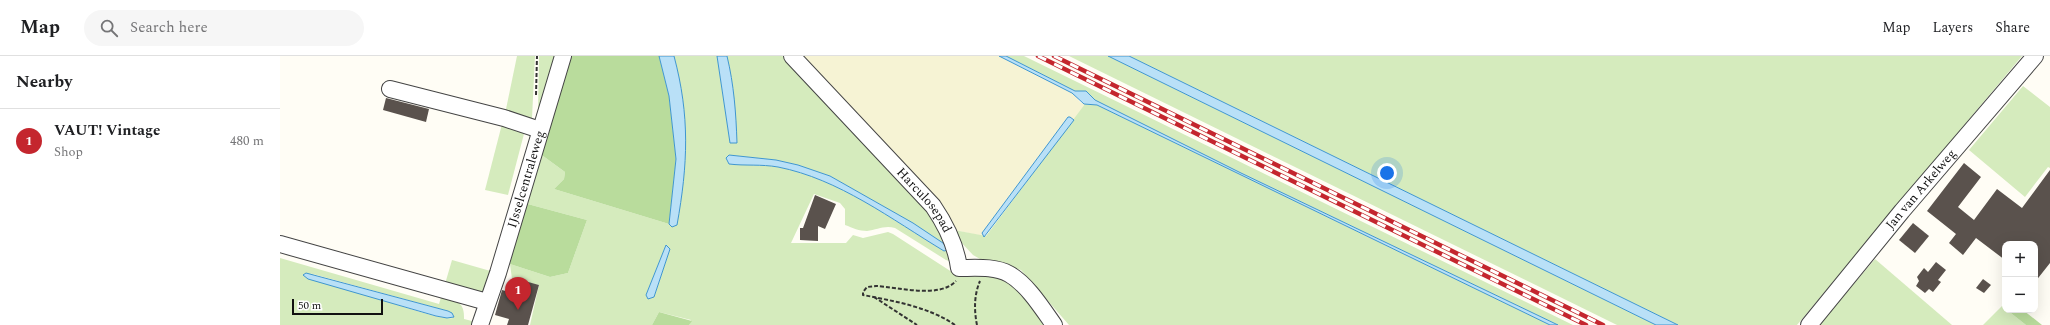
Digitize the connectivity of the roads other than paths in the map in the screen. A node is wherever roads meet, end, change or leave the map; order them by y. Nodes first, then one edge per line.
1 (563, 56) edge
2 (792, 56) edge
3 (2035, 56) edge
4 (390, 89) dead end
5 (540, 130) junction
6 (280, 244) edge
7 (488, 302) junction
8 (480, 325) edge
9 (1054, 325) edge
10 (1809, 325) edge

1 - 5 street, IJsselcentraleweg
2 - 9 street, Harculosepad
3 - 10 street, Jan van Arkelweg
4 - 5 street
5 - 7 street, IJsselcentraleweg
6 - 7 street
7 - 8 street, IJsselcentraleweg

